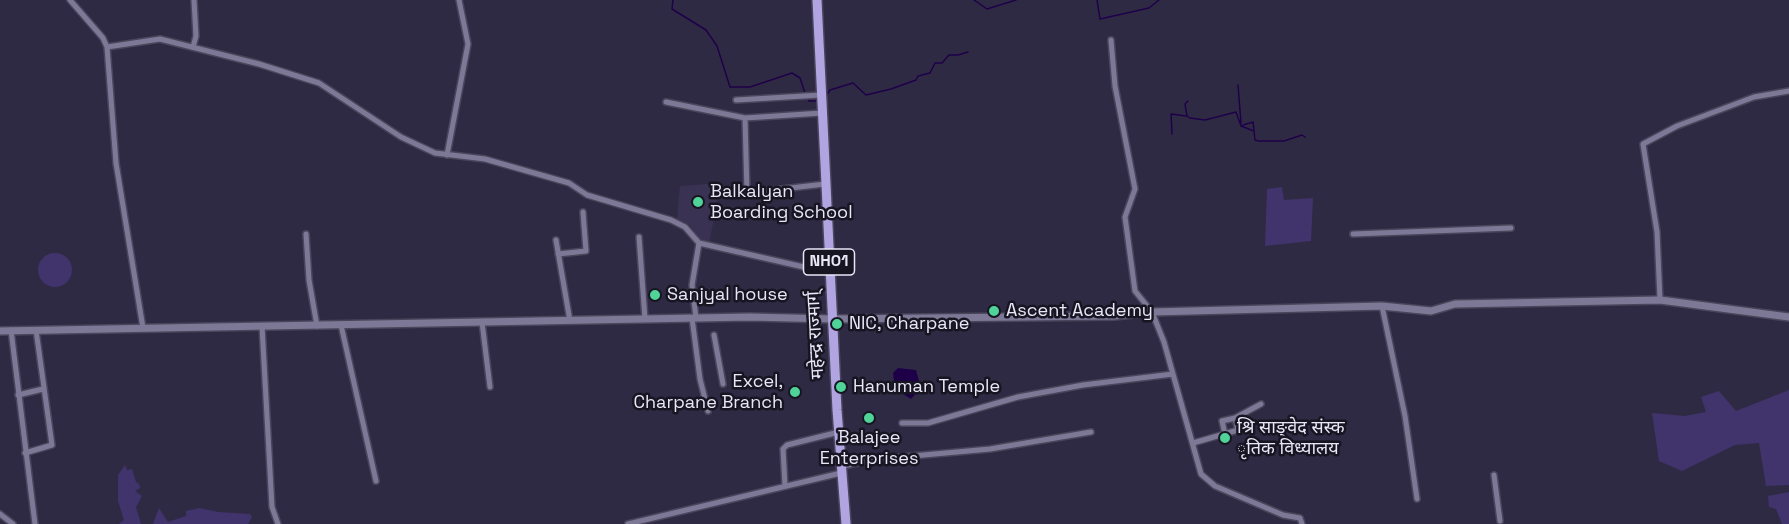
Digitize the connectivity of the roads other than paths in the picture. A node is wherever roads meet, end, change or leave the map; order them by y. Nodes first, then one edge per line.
1 (70, 0) edge
2 (194, 0) edge
3 (459, 0) edge
4 (817, 0) edge
5 (1111, 40) dead end
6 (193, 47) junction
7 (107, 48) junction
8 (1789, 91) edge
9 (821, 95) junction
10 (736, 100) dead end
11 (666, 102) dead end
12 (822, 113) junction
13 (745, 118) junction
14 (447, 155) junction
15 (825, 184) junction
16 (583, 212) dead end
17 (1511, 228) dead end
18 (306, 234) dead end
19 (1353, 234) dead end
20 (639, 237) dead end
21 (556, 240) dead end
22 (699, 243) junction
23 (558, 254) junction
24 (830, 273) junction
25 (1660, 300) junction
26 (1382, 306) junction
27 (1152, 312) junction
28 (1789, 317) edge
29 (694, 318) junction
30 (645, 319) junction
31 (832, 319) junction
32 (570, 321) junction
33 (482, 322) junction
34 (341, 325) junction
35 (262, 326) junction
36 (317, 326) junction
37 (143, 328) junction
38 (10, 330) junction
39 (36, 330) junction
40 (0, 331) edge
41 (714, 336) dead end
42 (1173, 374) junction
43 (723, 384) dead end
44 (490, 387) dead end
45 (43, 389) junction
46 (18, 395) junction
47 (1261, 404) dead end
48 (708, 411) dead end
49 (1235, 418) junction
50 (902, 423) dead end
51 (839, 432) junction
52 (1091, 432) dead end
53 (1225, 434) junction
54 (1193, 443) junction
55 (25, 453) junction
56 (841, 470) junction
57 (1494, 475) dead end
58 (376, 481) dead end
59 (785, 486) junction
60 (1417, 499) dead end
61 (0, 514) edge
62 (1500, 521) dead end
63 (13, 524) edge
64 (35, 524) edge
65 (278, 524) edge
66 (628, 524) edge
67 (846, 524) edge
68 (1302, 524) edge

1 - 7 street
2 - 6 street
3 - 14 street
4 - 9 highway, महेन्द्र राज्मार्ग् / NH01
5 - 27 street
6 - 7 street
6 - 14 street
7 - 37 street
8 - 25 street
9 - 10 street
9 - 12 highway, महेन्द्र राज्मार्ग् / NH01
11 - 13 street
12 - 13 street
12 - 15 highway, महेन्द्र राज्मार्ग् / NH01
13 - 15 street
14 - 22 street
15 - 24 highway, महेन्द्र राज्मार्ग् / NH01
16 - 23 street
17 - 19 street
18 - 36 street
20 - 30 street
21 - 23 street
22 - 24 street
22 - 29 street
23 - 32 street
24 - 31 highway, महेन्द्र राज्मार्ग् / NH01
25 - 26 street
25 - 28 street
26 - 27 street
26 - 60 street
27 - 31 street
27 - 42 street
29 - 30 street
29 - 31 street
29 - 48 street
30 - 32 street
31 - 51 highway, महेन्द्र राज्मार्ग् / NH01
32 - 33 street
33 - 34 street
33 - 44 street
34 - 36 street
34 - 58 street
35 - 36 street
35 - 37 street
35 - 65 street
37 - 39 street
38 - 39 street
38 - 40 street
38 - 46 street
39 - 45 street
41 - 43 street
42 - 50 street
42 - 54 street
45 - 46 street
45 - 55 street
46 - 55 street
47 - 49 street
49 - 53 street
49 - 53 street
51 - 56 highway, महेन्द्र राज्मार्ग् / NH01
51 - 59 street
52 - 56 street
53 - 54 street
54 - 68 street
55 - 64 street
56 - 59 street
56 - 67 highway, महेन्द्र राज्मार्ग् / NH01
57 - 62 street
59 - 66 street
61 - 63 street

